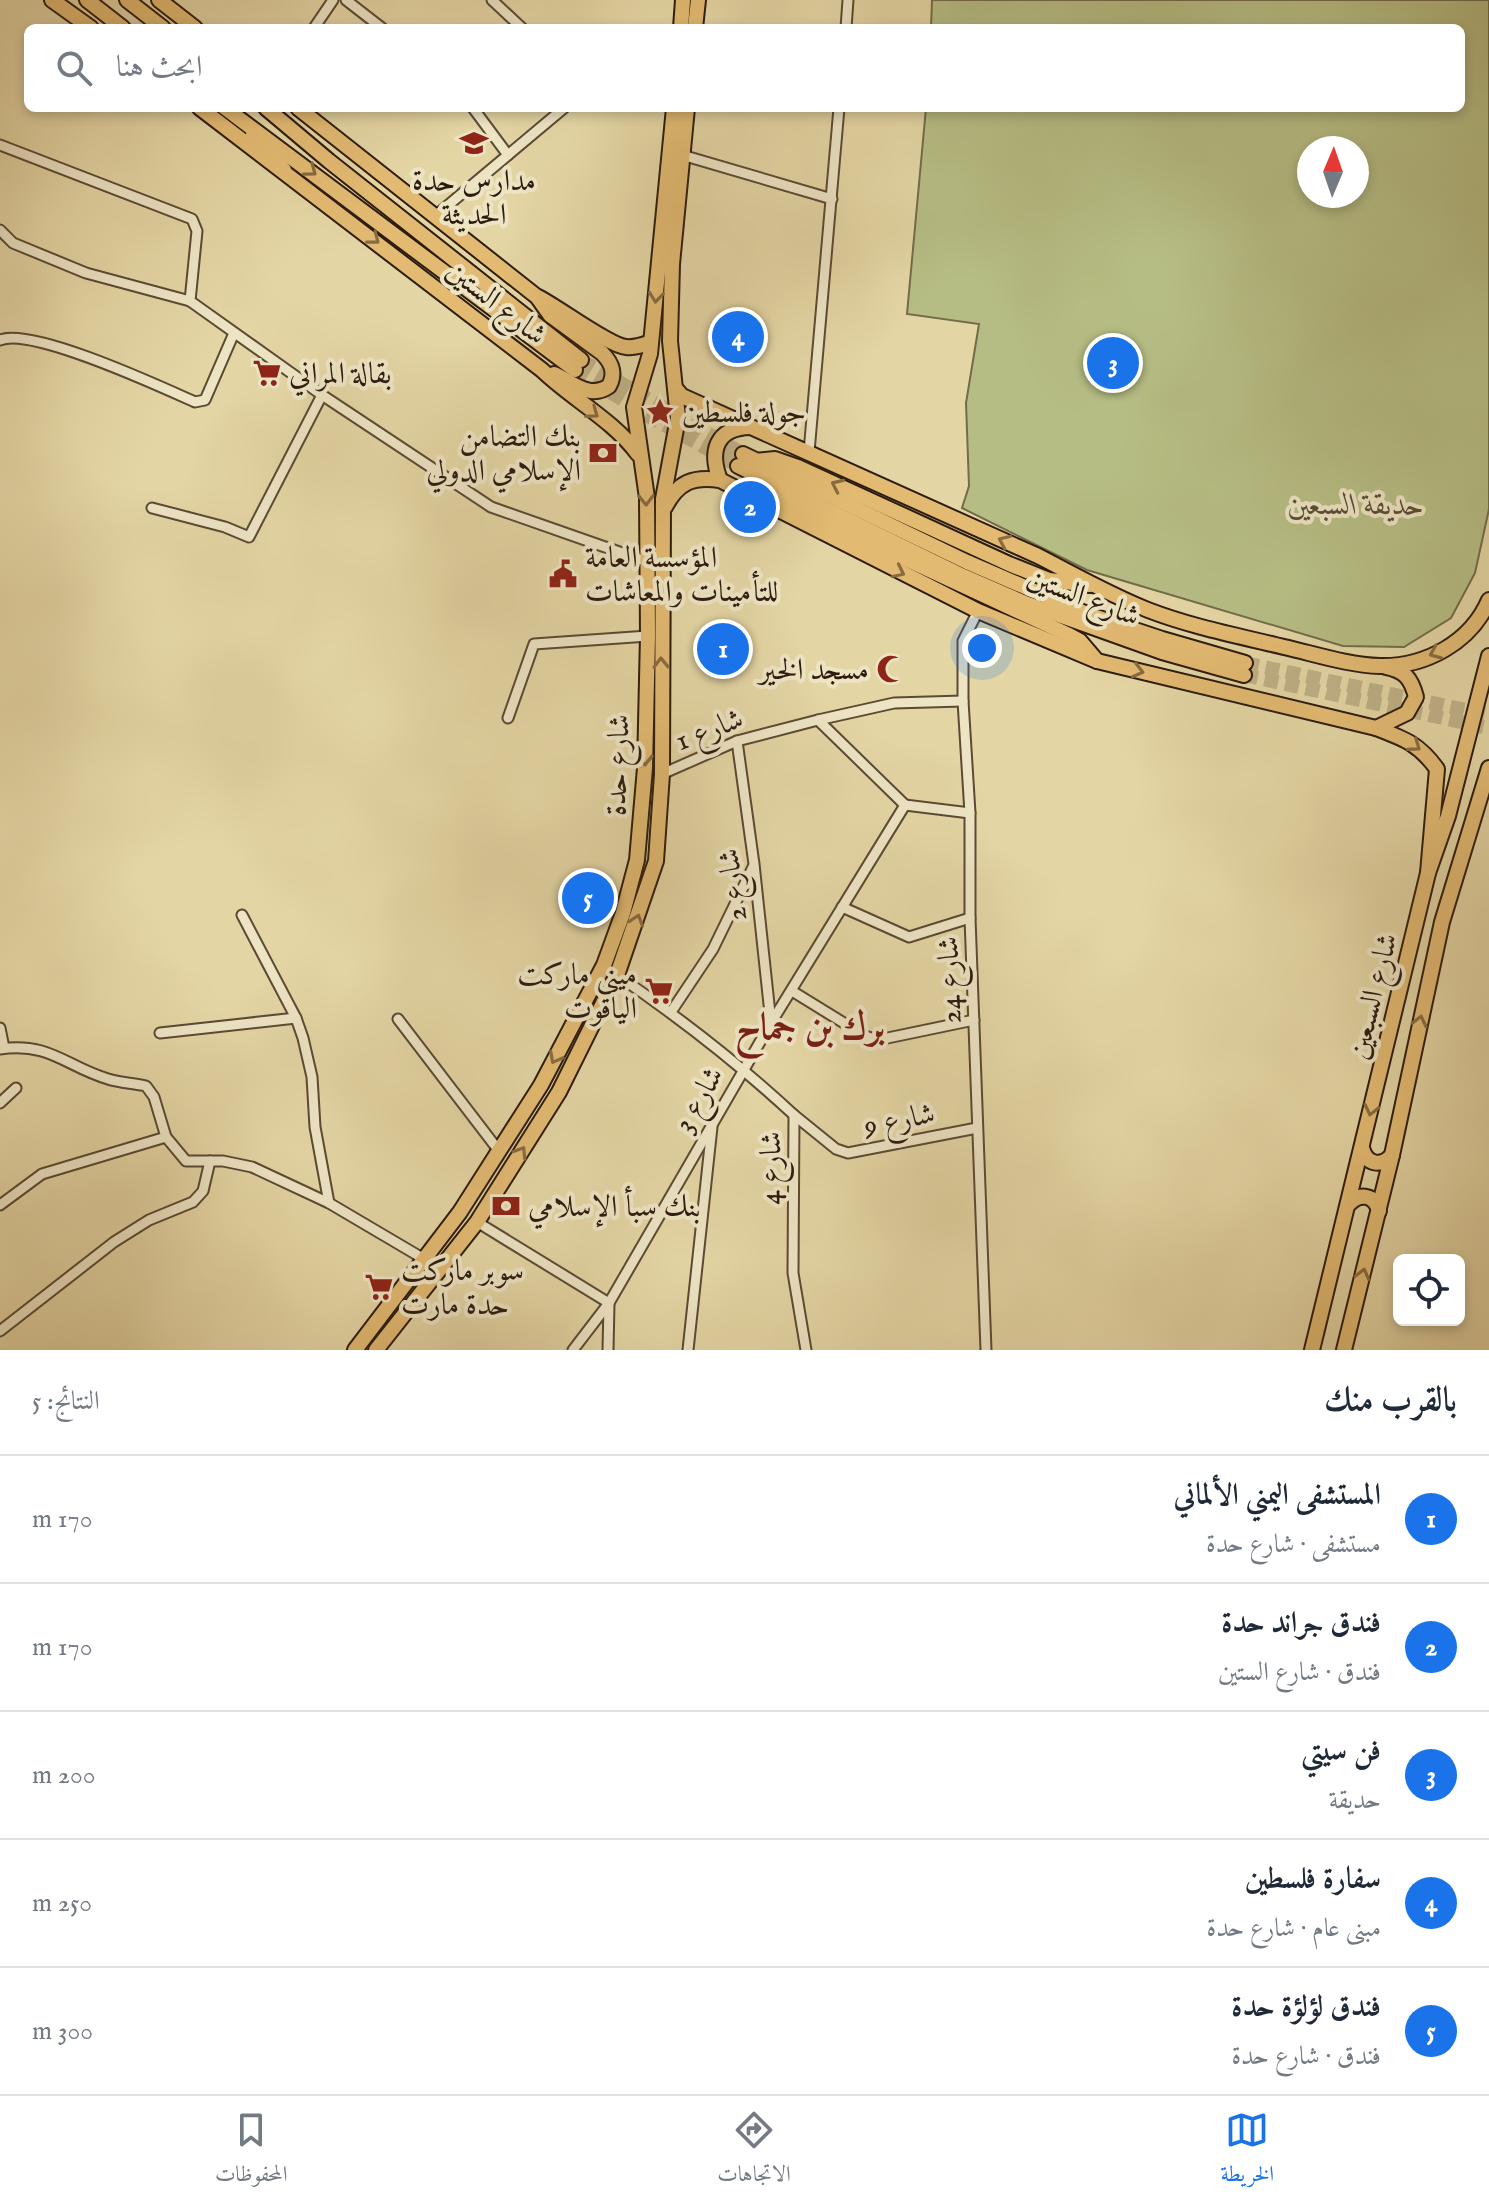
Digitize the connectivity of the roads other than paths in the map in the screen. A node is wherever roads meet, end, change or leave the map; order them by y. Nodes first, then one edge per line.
1 (52, 0) edge
2 (87, 0) edge
3 (127, 0) edge
4 (159, 0) edge
5 (333, 0) edge
6 (346, 0) edge
7 (492, 0) edge
8 (683, 0) edge
9 (698, 0) edge
10 (848, 0) edge
11 (85, 24) edge
12 (118, 24) edge
13 (158, 24) edge
14 (190, 24) edge
15 (317, 24) edge
16 (377, 24) edge
17 (518, 24) edge
18 (681, 24) edge
19 (695, 24) edge
20 (846, 24) edge
21 (205, 112) edge
22 (231, 112) edge
23 (271, 112) edge
24 (303, 112) edge
25 (476, 112) edge
26 (559, 112) edge
27 (674, 112) edge
28 (687, 112) edge
29 (839, 112) edge
30 (0, 145) edge
31 (508, 155) junction
32 (682, 155) junction
33 (284, 170) junction
34 (832, 199) junction
35 (434, 217) junction
36 (0, 230) edge
37 (536, 296) junction
38 (190, 301) junction
39 (234, 333) junction
40 (0, 340) edge
41 (651, 342) junction
42 (542, 370) junction
43 (676, 389) junction
44 (322, 395) junction
45 (751, 427) junction
46 (809, 452) junction
47 (641, 458) junction
48 (748, 464) junction
49 (720, 480) junction
50 (152, 508) dead end
51 (663, 511) junction
52 (645, 561) junction
53 (1090, 585) junction
54 (1489, 600) edge
55 (978, 611) junction
56 (648, 636) junction
57 (1489, 656) edge
58 (1097, 661) junction
59 (1382, 666) junction
60 (1244, 669) tunnel mouth
61 (963, 701) junction
62 (508, 718) dead end
63 (818, 720) junction
64 (1376, 728) junction
65 (737, 741) junction
66 (1489, 768) edge
67 (662, 774) junction
68 (1485, 786) edge
69 (905, 805) junction
70 (970, 813) junction
71 (659, 822) junction
72 (641, 823) junction
73 (754, 864) junction
74 (1428, 873) junction
75 (842, 907) junction
76 (242, 915) dead end
77 (970, 918) junction
78 (617, 975) junction
79 (792, 991) junction
80 (671, 1012) junction
81 (296, 1018) junction
82 (398, 1019) dead end
83 (974, 1020) junction
84 (771, 1023) junction
85 (0, 1028) edge
86 (160, 1033) dead end
87 (2, 1048) edge
88 (744, 1068) junction
89 (16, 1088) dead end
90 (0, 1103) edge
91 (794, 1115) junction
92 (713, 1121) junction
93 (977, 1128) junction
94 (166, 1137) junction
95 (1362, 1148) junction
96 (499, 1151) junction
97 (1392, 1155) junction
98 (210, 1161) junction
99 (329, 1203) junction
100 (1349, 1204) junction
101 (0, 1205) edge
102 (1379, 1211) junction
103 (477, 1222) junction
104 (424, 1259) junction
105 (609, 1303) junction
106 (0, 1331) edge
107 (355, 1350) edge
108 (376, 1350) edge
109 (573, 1350) edge
110 (608, 1350) edge
111 (688, 1350) edge
112 (806, 1350) edge
113 (986, 1350) edge
114 (1312, 1350) edge
115 (1344, 1350) edge

1 - 11 main road
2 - 12 main road
3 - 13 main road
4 - 14 main road
5 - 15 street
6 - 16 street
7 - 17 street
8 - 18 main road
9 - 19 main road
10 - 20 street
21 - 33 main road, شارع الستين
22 -> 23 main road, شارع الستين
22 - 33 main road
24 - 35 main road, شارع الستين
25 - 31 street
26 - 31 street
27 -> 41 main road, شارع حدة
28 - 32 main road, شارع حدة
29 - 34 street
30 - 38 street
31 - 35 street
32 - 34 street
32 - 43 main road, شارع حدة
33 -> 42 main road, شارع الستين
34 - 46 street
35 - 37 main road, شارع الستين
36 - 38 street
37 - 41 main road, شارع الستين
37 - 42 main road
38 - 39 street
39 - 40 street
39 - 44 street
41 - 47 main road, شارع حدة
42 -> 47 main road, شارع الستين
43 - 45 main road
43 - 51 main road, شارع حدة
44 - 50 street
44 - 52 street
45 - 46 main road
45 - 49 main road
53 -> 46 main road
47 -> 52 main road, شارع حدة
53 -> 48 main road
48 - 58 main road
48 - 60 main road, شارع الستين
49 - 51 main road
49 -> 55 main road
67 -> 51 main road, شارع حدة
52 - 56 main road, شارع حدة
53 - 59 main road
54 -> 59 main road
55 - 58 main road
55 - 61 street, شارع 24
56 - 62 street
56 -> 72 main road, شارع حدة
57 - 74 main road, شارع السبعين
58 -> 64 main road
59 - 64 main road
61 - 63 street, شارع 1
61 - 70 street, شارع 24
63 - 65 street, شارع 1
63 - 69 street
64 -> 74 main road
65 - 67 street, شارع 1
65 - 73 street, شارع 2
66 - 68 main road, شارع السبعين
67 - 71 main road, شارع حدة
97 -> 68 main road, شارع السبعين
69 - 70 street
69 - 75 street, شارع 3
70 - 77 street, شارع 24
71 - 72 main road
78 -> 71 main road, شارع حدة
72 -> 96 main road, شارع حدة
73 - 80 street
73 - 84 street, شارع 2
74 -> 95 main road, شارع السبعين
75 - 77 street
75 - 79 street, شارع 3
76 - 81 street
77 - 83 street, شارع 24
78 - 80 street, شارع 4
103 -> 78 main road, شارع حدة
79 - 83 street
79 - 84 street, شارع 3
80 - 88 street, شارع 4
81 - 86 street
81 - 99 street
82 - 96 street
83 - 93 street, شارع 24
84 - 88 street, شارع 3
85 - 87 street
87 - 94 street
88 - 91 street, شارع 4
88 - 92 street, شارع 3
89 - 90 street
91 - 93 street, شارع 9
91 - 112 street, شارع 4
92 - 105 street, شارع 3
92 - 111 street
93 - 113 street, شارع 24
94 - 98 street
94 - 101 street
95 - 97 main road
95 - 100 main road, شارع السبعين
96 - 104 main road, شارع حدة
97 - 102 main road, شارع السبعين
98 - 99 street
98 - 106 street
99 - 104 street
100 - 102 main road
100 - 114 main road, شارع السبعين
115 -> 102 main road, شارع السبعين
103 - 105 street
103 - 108 main road, شارع حدة
104 - 107 main road, شارع حدة
105 - 109 street, شارع 3
105 - 110 street

